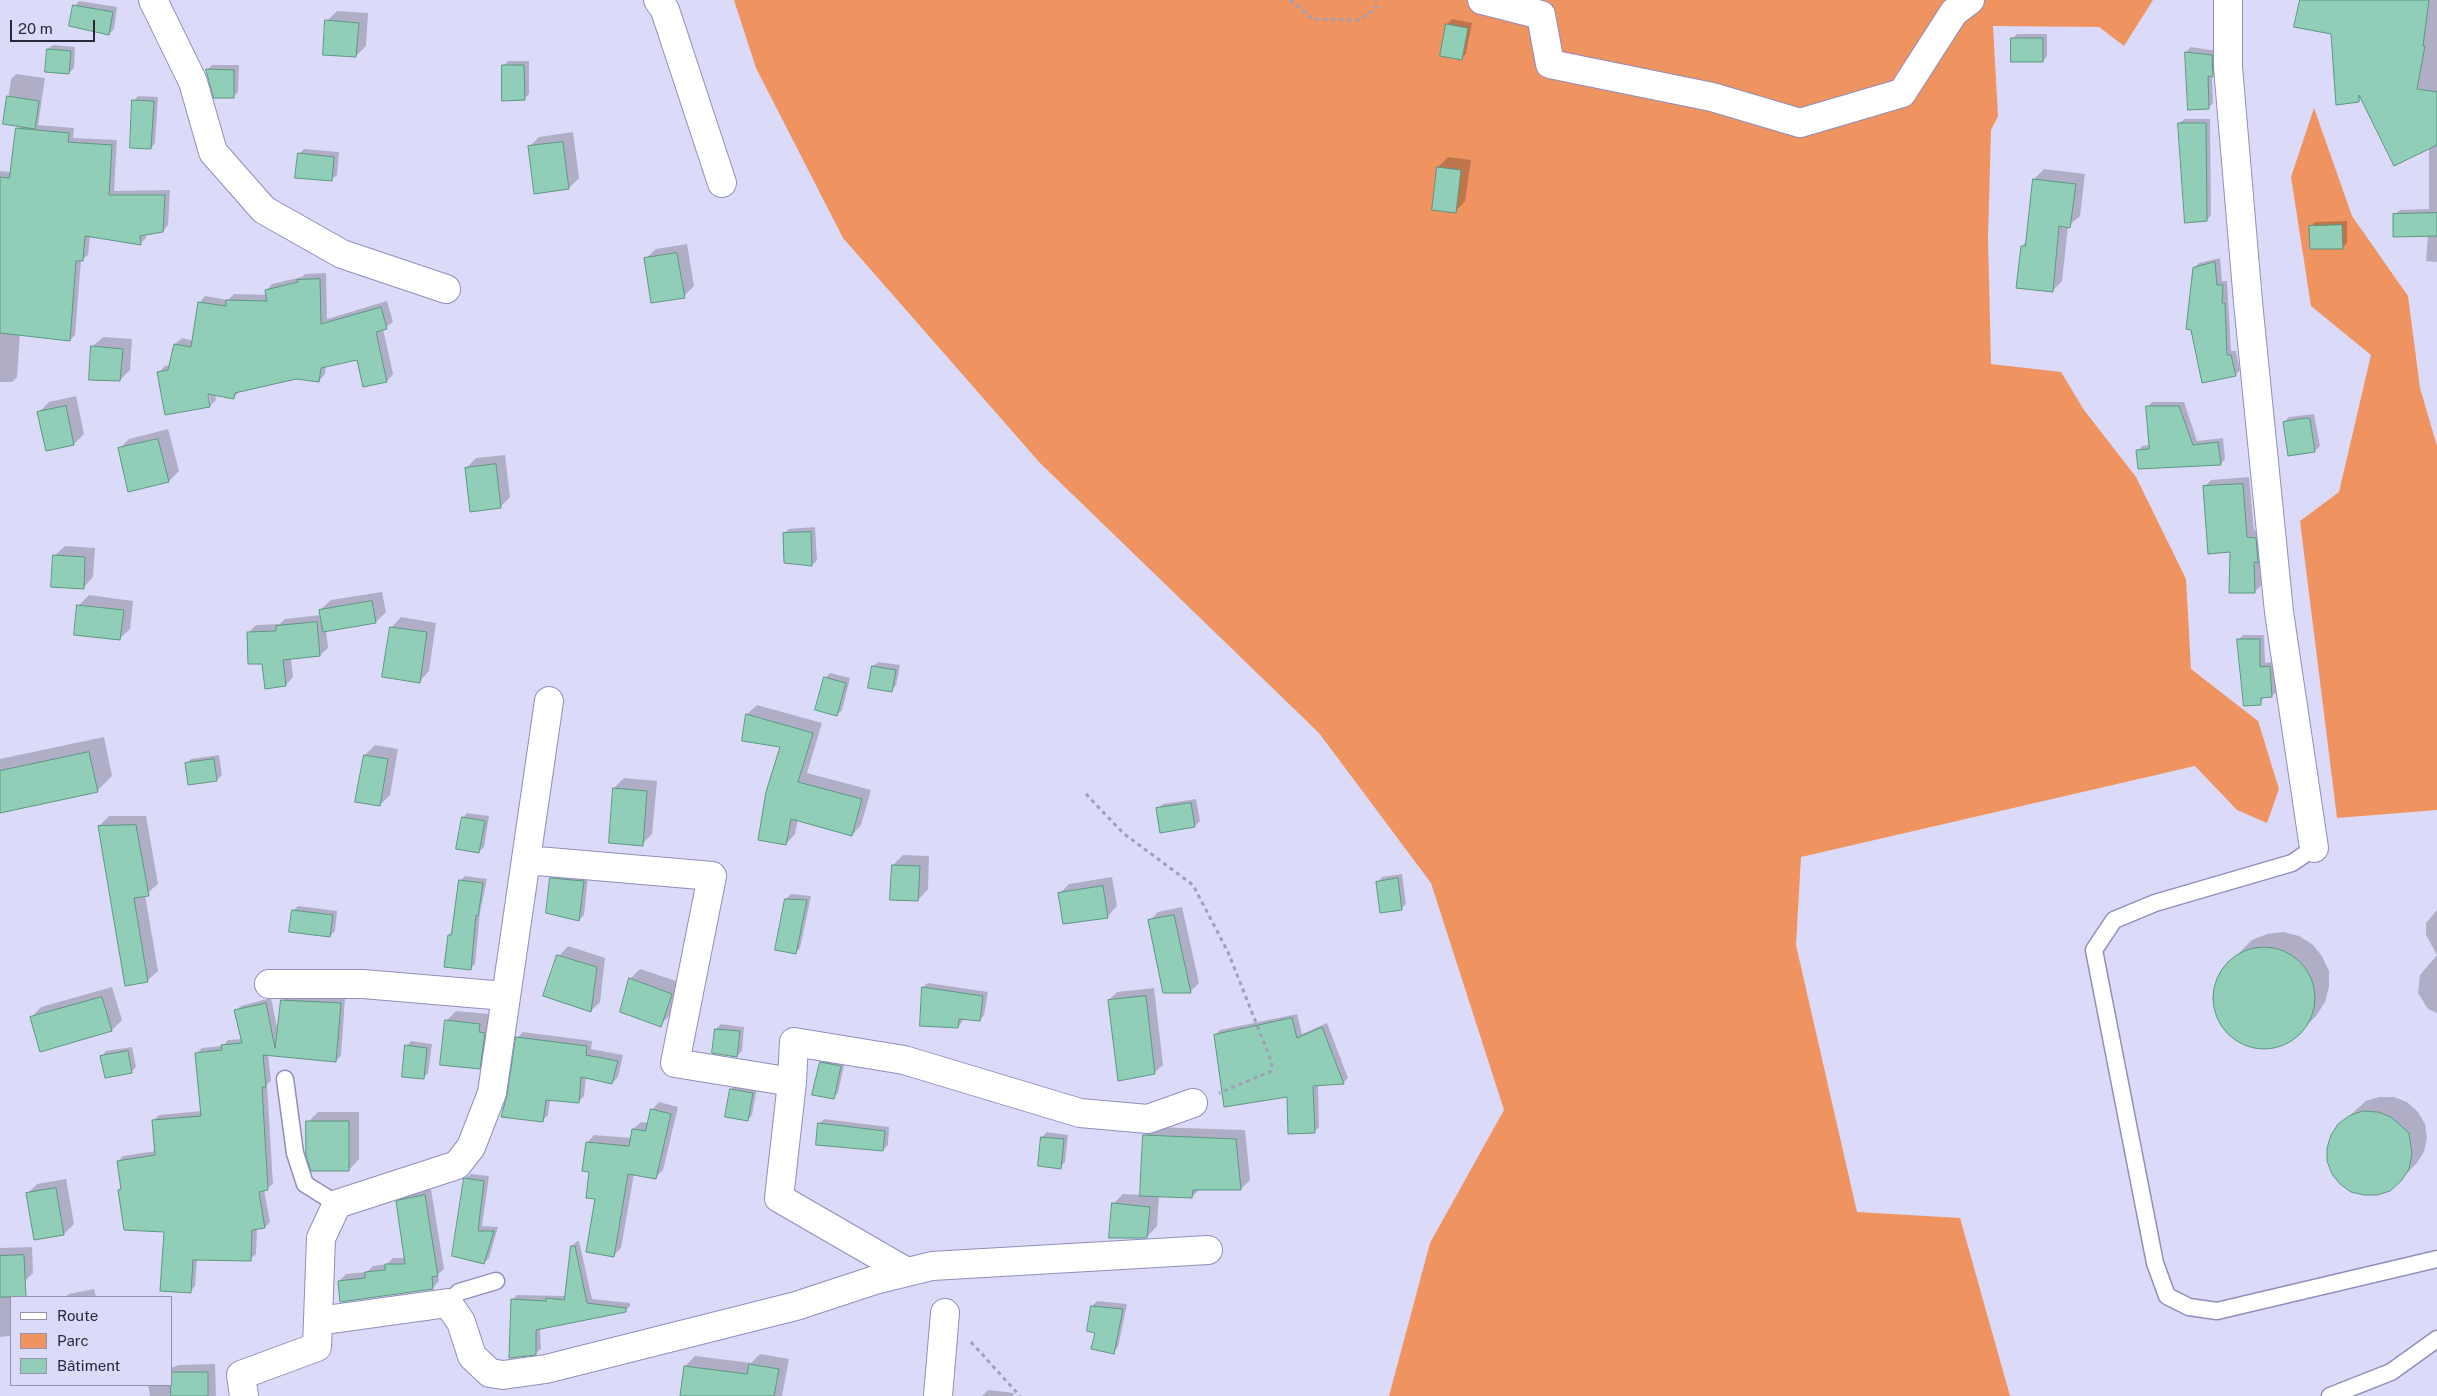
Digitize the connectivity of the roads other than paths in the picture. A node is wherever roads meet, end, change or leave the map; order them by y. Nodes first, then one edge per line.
1 (153, 0) edge
2 (658, 0) edge
3 (1482, 0) edge
4 (1970, 0) edge
5 (2228, 0) edge
6 (722, 183) dead end
7 (446, 289) dead end
8 (549, 701) dead end
9 (2314, 848) joint
10 (526, 860) junction
11 (269, 984) dead end
12 (505, 996) junction
13 (285, 1079) dead end
14 (792, 1082) junction
15 (1193, 1103) road end
16 (337, 1204) junction
17 (1208, 1250) dead end
18 (2437, 1260) edge
19 (907, 1272) junction
20 (496, 1280) dead end
21 (448, 1303) junction
22 (945, 1313) dead end
23 (318, 1321) junction
24 (2437, 1339) edge
25 (244, 1396) edge
26 (938, 1396) edge
27 (2330, 1396) edge

1 - 7 street
2 - 6 street
3 - 4 street
5 - 9 street
8 - 10 street
9 - 18 lane
10 - 12 street
10 - 14 street
11 - 12 street
12 - 16 street
13 - 16 lane
14 - 15 street
14 - 19 street
16 - 23 street
17 - 19 street
19 - 21 street
20 - 21 lane
21 - 23 street
22 - 26 street
23 - 25 street
24 - 27 lane

